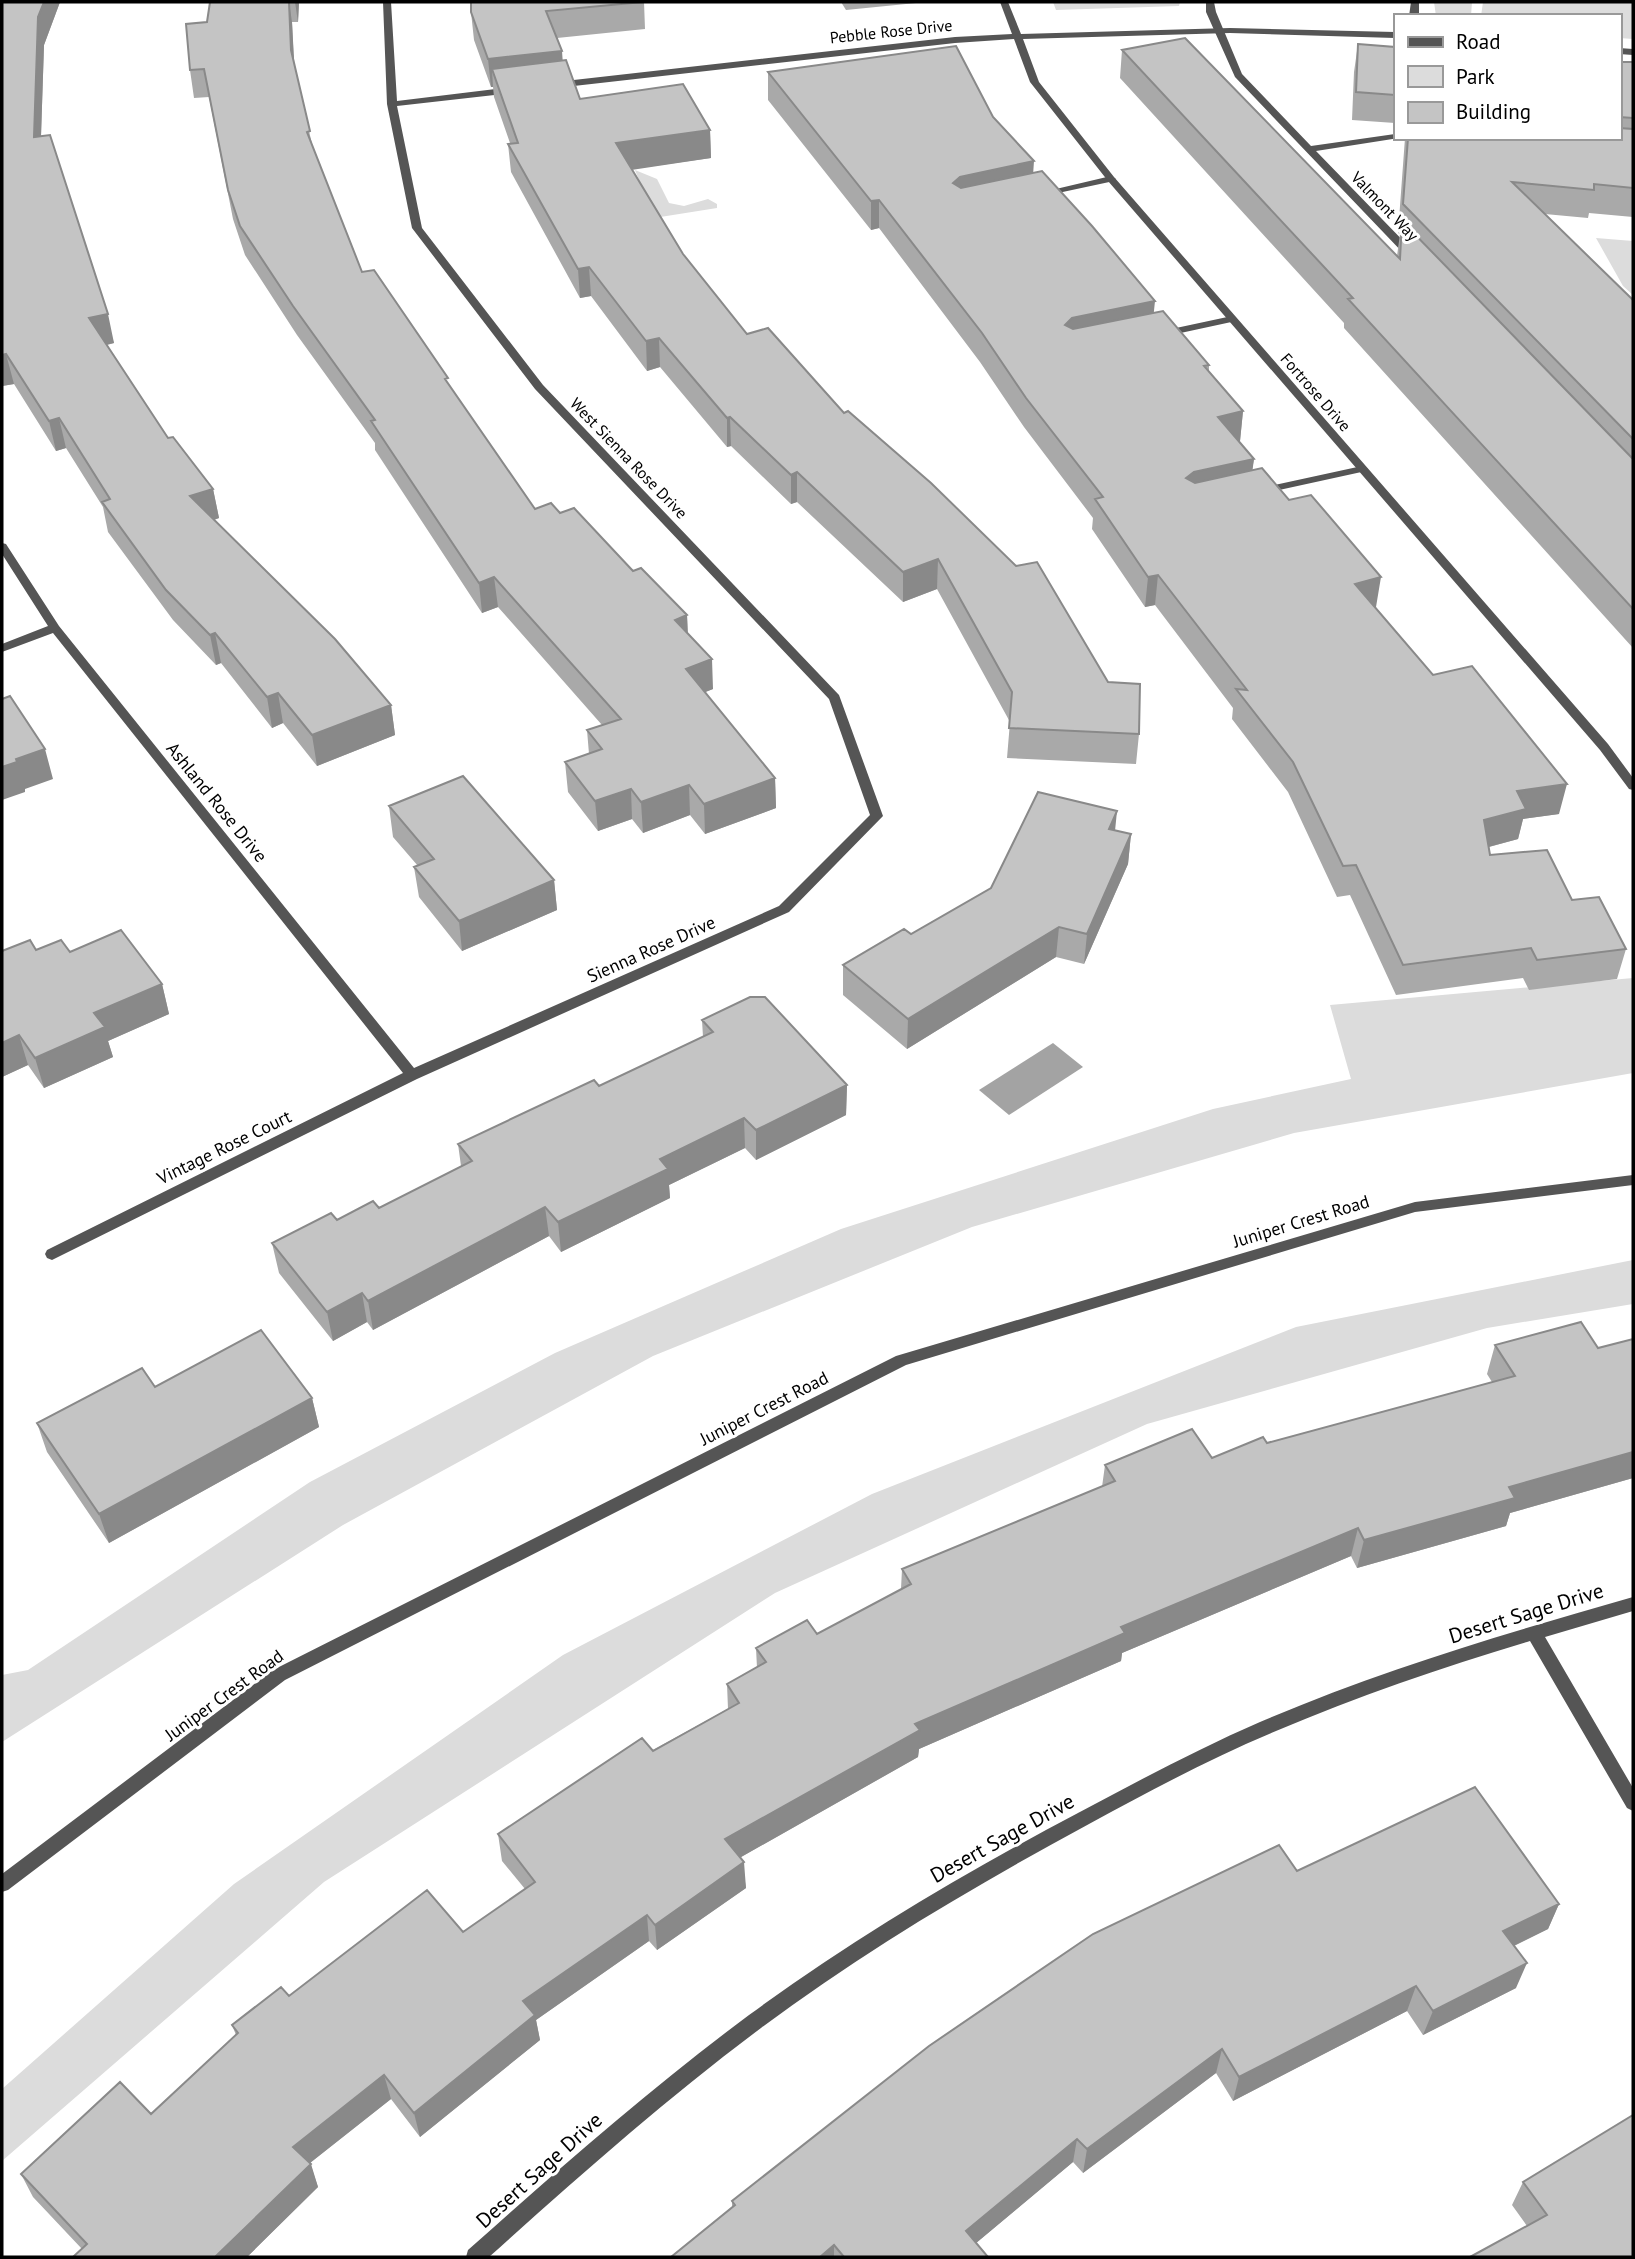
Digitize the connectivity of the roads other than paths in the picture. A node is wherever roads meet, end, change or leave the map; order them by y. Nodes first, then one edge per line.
1 (387, 2) edge
2 (1004, 2) edge
3 (1210, 2) edge
4 (1217, 29) junction
5 (1394, 35) edge
6 (1016, 36) junction
7 (548, 86) edge
8 (520, 89) edge
9 (393, 104) junction
10 (1394, 137) edge
11 (1310, 149) junction
12 (1111, 179) junction
13 (1036, 195) edge
14 (1415, 259) edge
15 (1232, 319) junction
16 (1149, 337) edge
17 (1362, 469) junction
18 (1245, 495) edge
19 (2, 546) edge
20 (55, 628) junction
21 (2, 648) edge
22 (1633, 786) edge
23 (877, 816) joint
24 (412, 1075) junction
25 (1633, 1180) edge
26 (52, 1254) dead end
27 (1633, 1604) edge
28 (1534, 1633) junction
29 (1633, 1803) edge
30 (2, 1884) edge
31 (475, 2257) edge

1 - 9 street, West Sienna Rose Drive
2 - 6 street, Fortrose Drive
3 - 4 street, Valmont Way
4 - 5 street, Pebble Rose Drive
4 - 6 street, Pebble Rose Drive
4 - 11 street, Valmont Way
6 - 7 street, Pebble Rose Drive
6 - 12 street, Fortrose Drive
8 - 9 street
9 - 23 street, West Sienna Rose Drive
10 - 11 street
11 - 14 street, Valmont Way
12 - 13 street
12 - 15 street, Fortrose Drive
15 - 16 street
15 - 17 street, Fortrose Drive
17 - 18 street
17 - 22 street, Fortrose Drive
19 - 20 street, Ashland Rose Drive
20 - 21 street
20 - 24 street, Ashland Rose Drive
23 - 24 street, Sienna Rose Drive
24 - 26 street, Vintage Rose Court
25 - 30 street, Juniper Crest Road
27 - 28 street, Desert Sage Drive
28 - 29 street
28 - 31 street, Desert Sage Drive

